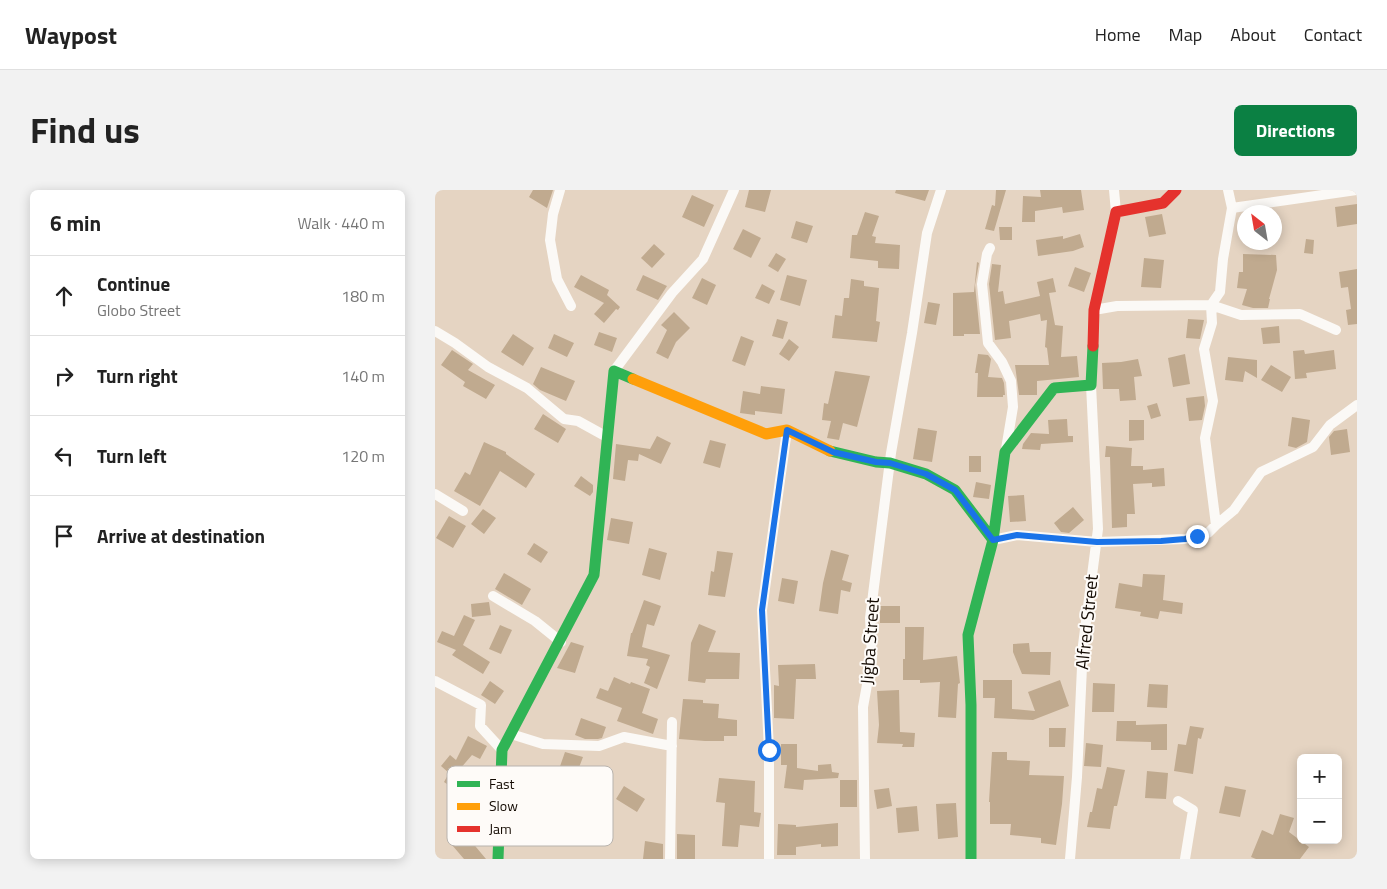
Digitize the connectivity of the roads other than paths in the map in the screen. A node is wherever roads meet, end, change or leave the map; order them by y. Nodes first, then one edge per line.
1 (560, 190) edge
2 (734, 190) edge
3 (941, 190) edge
4 (1114, 190) edge
5 (1176, 190) edge
6 (1228, 190) edge
7 (1357, 190) edge
8 (1319, 193) edge
9 (1232, 208) junction
10 (1116, 212) junction
11 (990, 248) dead end
12 (1211, 305) junction
13 (571, 306) dead end
14 (1094, 310) junction
15 (1336, 330) dead end
16 (435, 331) edge
17 (614, 371) junction
18 (1091, 385) junction
19 (1357, 405) edge
20 (787, 430) junction
21 (607, 437) junction
22 (1005, 452) junction
23 (891, 458) junction
24 (435, 494) edge
25 (463, 511) dead end
26 (1215, 525) junction
27 (993, 540) junction
28 (1097, 542) junction
29 (493, 596) dead end
30 (561, 642) junction
31 (435, 681) edge
32 (672, 722) dead end
33 (511, 734) junction
34 (672, 746) junction
35 (502, 750) junction
36 (501, 766) edge
37 (1178, 801) dead end
38 (498, 846) edge
39 (497, 859) edge
40 (670, 859) edge
41 (769, 859) edge
42 (865, 859) edge
43 (971, 859) edge
44 (1070, 859) edge
45 (1185, 859) edge

1 - 13 street
2 - 17 street
3 - 23 street, Jigba Street
4 - 10 street
5 - 10 street
6 - 9 street
7 - 8 street
8 - 9 street
9 - 12 street
10 - 14 street
11 - 22 street
12 - 14 street
12 - 15 street
12 - 26 street
14 - 18 street
16 - 21 street
17 - 20 street
17 - 21 street
18 - 22 street
18 - 28 street, Alfred Street
19 - 26 street
20 - 23 street
20 - 41 street
21 - 30 street
22 - 27 street
23 - 27 street
23 - 42 street, Jigba Street
24 - 25 street
26 - 28 street
27 - 28 street
27 - 43 street
28 - 44 street, Alfred Street
29 - 30 street
30 - 33 street
31 - 35 street
32 - 34 street
33 - 34 street
33 - 35 street
34 - 40 street
35 - 36 street
37 - 45 street
38 - 39 street

